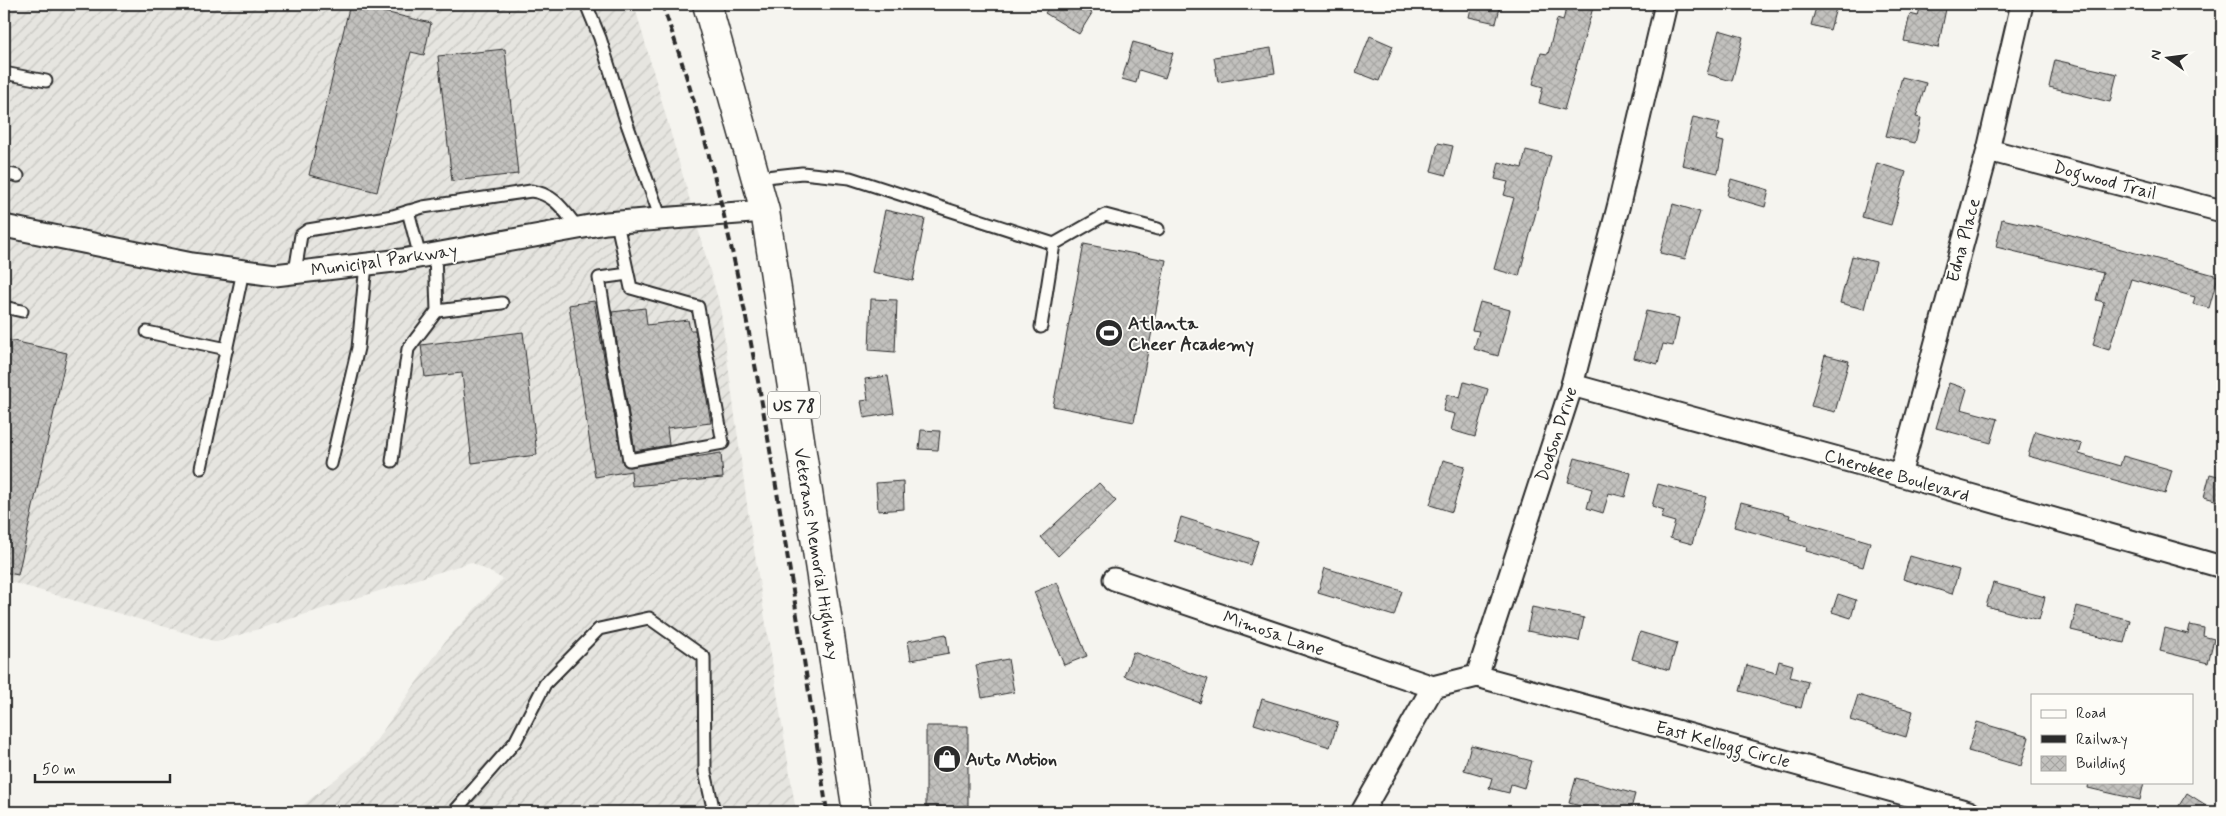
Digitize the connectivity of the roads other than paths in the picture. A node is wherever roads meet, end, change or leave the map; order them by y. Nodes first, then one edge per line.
1 (586, 4) edge
2 (707, 4) edge
3 (1666, 4) edge
4 (2022, 4) edge
5 (4, 73) edge
6 (46, 81) dead end
7 (1988, 150) junction
8 (4, 173) edge
9 (18, 176) dead end
10 (756, 178) junction
11 (408, 211) junction
12 (765, 211) junction
13 (2222, 211) edge
14 (662, 219) junction
15 (617, 223) junction
16 (4, 226) edge
17 (578, 228) junction
18 (1158, 229) dead end
19 (1054, 244) junction
20 (427, 256) junction
21 (366, 264) junction
22 (244, 271) junction
23 (295, 272) junction
24 (628, 274) junction
25 (502, 303) dead end
26 (4, 307) edge
27 (437, 311) junction
28 (22, 312) dead end
29 (1041, 327) dead end
30 (147, 332) dead end
31 (227, 349) junction
32 (1572, 385) junction
33 (392, 462) dead end
34 (331, 464) dead end
35 (201, 468) dead end
36 (1900, 475) junction
37 (2222, 567) edge
38 (1114, 580) dead end
39 (1476, 676) junction
40 (1433, 687) junction
41 (454, 812) edge
42 (714, 812) edge
43 (858, 812) edge
44 (1362, 812) edge
45 (1970, 812) edge

1 - 14 lane
2 - 10 main road, Veterans Memorial Highway / US 78
3 - 32 street, Dodson Drive
4 - 7 street, Edna Place
5 - 6 lane
7 - 13 street, Dogwood Trail
7 - 36 street, Edna Place
8 - 9 lane
10 - 12 main road, Veterans Memorial Highway / US 78
10 - 19 lane
11 - 17 lane
11 - 20 lane
11 - 23 lane
12 - 14 street, Municipal Parkway
12 - 43 main road, Veterans Memorial Highway / US 78
14 - 15 street, Municipal Parkway
15 - 17 street, Municipal Parkway
15 - 24 lane
16 - 22 street, Municipal Parkway
17 - 20 street, Municipal Parkway
18 - 19 lane
19 - 29 lane
20 - 21 street, Municipal Parkway
20 - 27 lane
21 - 23 street, Municipal Parkway
21 - 34 lane
22 - 23 street, Municipal Parkway
22 - 31 lane
24 - 24 lane
25 - 27 lane
26 - 28 lane
27 - 33 lane
30 - 31 lane
31 - 35 lane
32 - 36 street, Cherokee Boulevard
32 - 39 street, Dodson Drive
36 - 37 street, Cherokee Boulevard
38 - 40 street, Mimosa Lane
39 - 40 street
39 - 45 street, East Kellogg Circle
40 - 44 street
41 - 42 lane

